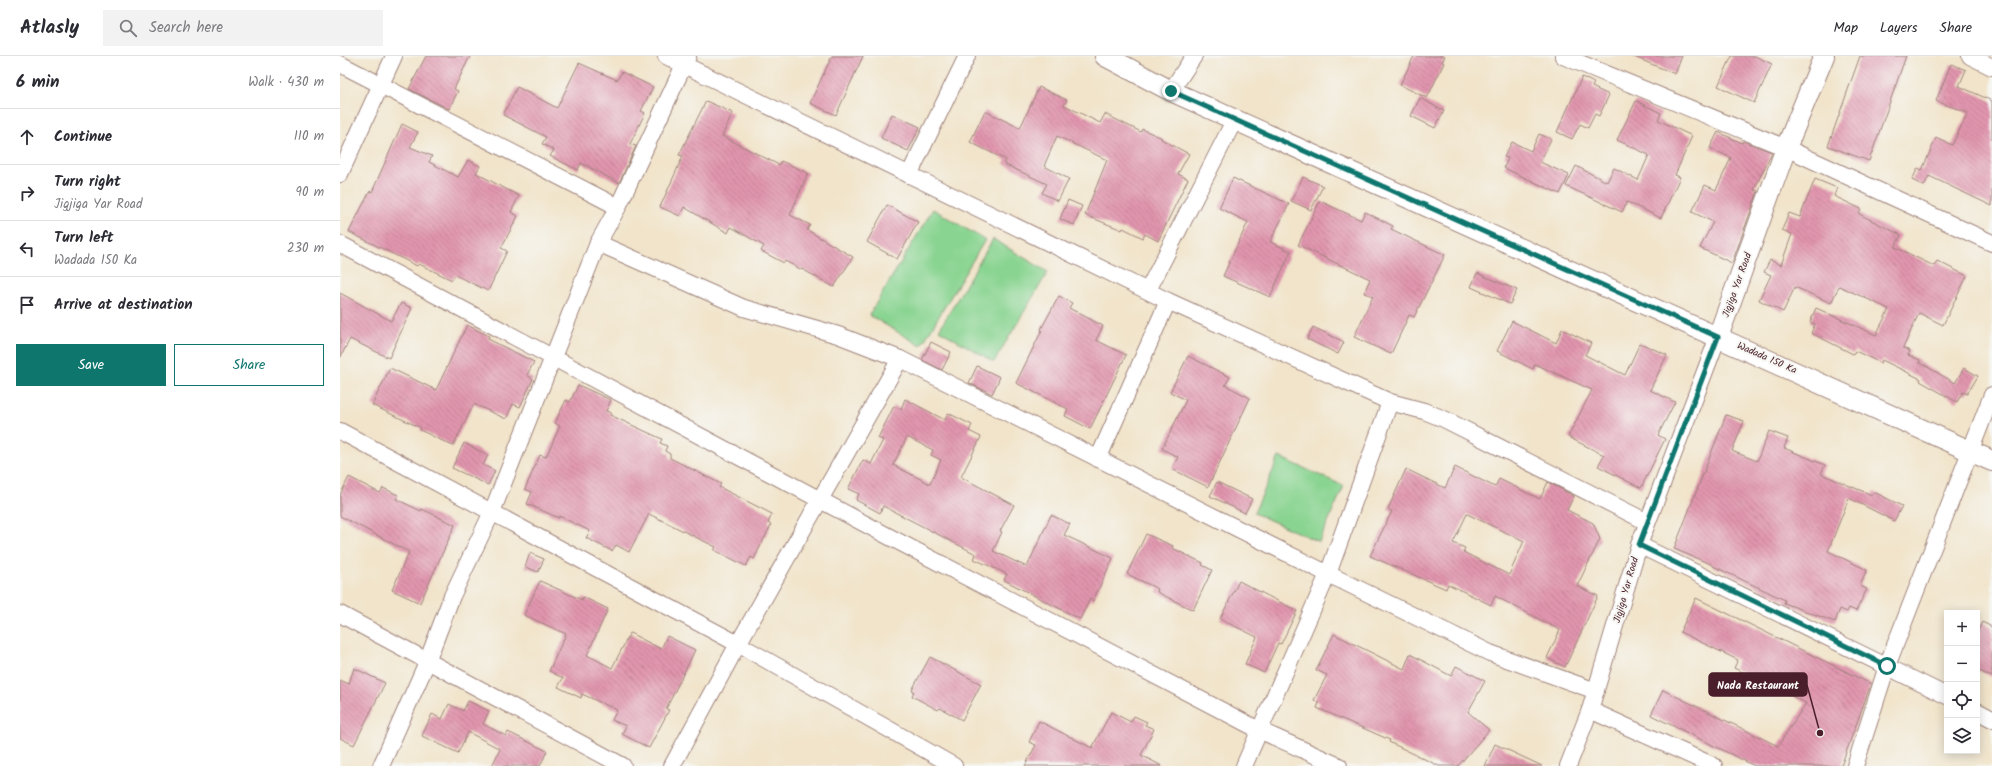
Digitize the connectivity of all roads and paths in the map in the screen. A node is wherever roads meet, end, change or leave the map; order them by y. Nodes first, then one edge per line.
1 (394, 56) edge
2 (666, 56) edge
3 (967, 56) edge
4 (1105, 56) edge
5 (1194, 56) edge
6 (1563, 56) edge
7 (1824, 56) edge
8 (1970, 56) edge
9 (686, 61) edge
10 (340, 64) edge
11 (1992, 68) edge
12 (379, 84) junction
13 (1171, 91) junction
14 (1235, 119) junction
15 (1786, 148) junction
16 (340, 174) edge
17 (910, 175) junction
18 (618, 207) junction
19 (598, 243) junction
20 (340, 244) edge
21 (1992, 244) edge
22 (1148, 290) junction
23 (1168, 301) junction
24 (1718, 337) junction
25 (552, 357) junction
26 (900, 358) junction
27 (1992, 395) edge
28 (1390, 402) junction
29 (340, 431) edge
30 (1970, 450) junction
31 (1098, 459) junction
32 (1992, 461) edge
33 (820, 499) junction
34 (492, 512) junction
35 (1647, 522) junction
36 (1639, 545) junction
37 (1328, 574) junction
38 (340, 614) edge
39 (738, 644) junction
40 (427, 662) junction
41 (1887, 666) junction
42 (1596, 691) junction
43 (1944, 694) edge
44 (1590, 710) junction
45 (1980, 713) edge
46 (1992, 719) edge
47 (1260, 730) junction
48 (381, 766) edge
49 (623, 766) edge
50 (672, 766) edge
51 (954, 766) edge
52 (1244, 766) edge
53 (1340, 766) edge
54 (1568, 766) edge
55 (1714, 766) edge
56 (1855, 766) edge

1 - 12 street
2 - 9 street
3 - 17 street
4 - 13 street, Wadada 150 Ka
5 - 13 street
6 - 15 street
7 - 15 street, Jigjiga Yar Road
8 - 11 street
9 - 17 street
9 - 18 street
10 - 12 street
12 - 16 street
12 - 18 street
13 - 14 street, Wadada 150 Ka
14 - 22 street
14 - 24 street, Wadada 150 Ka
15 - 21 street
15 - 24 street, Jigjiga Yar Road
17 - 22 street
18 - 19 street
19 - 25 street
19 - 26 street
20 - 25 street
22 - 23 street
23 - 28 street
23 - 31 street
24 - 30 street, Wadada 150 Ka
24 - 35 street, Jigjiga Yar Road
25 - 33 street
25 - 34 street
26 - 31 street
26 - 33 street
27 - 30 street
28 - 35 street
28 - 37 street
29 - 34 street
30 - 32 street, Wadada 150 Ka
30 - 41 street
31 - 37 street
33 - 39 street
33 - 47 street
34 - 39 street
34 - 40 street
35 - 36 street, Jigjiga Yar Road
36 - 41 street
36 - 42 street, Jigjiga Yar Road
37 - 42 street
37 - 47 street
38 - 40 street
39 - 50 street
39 - 51 street
40 - 48 street
40 - 49 street
41 - 43 street
41 - 56 street
42 - 44 street, Jigjiga Yar Road
44 - 54 street, Jigjiga Yar Road
44 - 55 street
45 - 46 street
47 - 52 street
47 - 53 street

